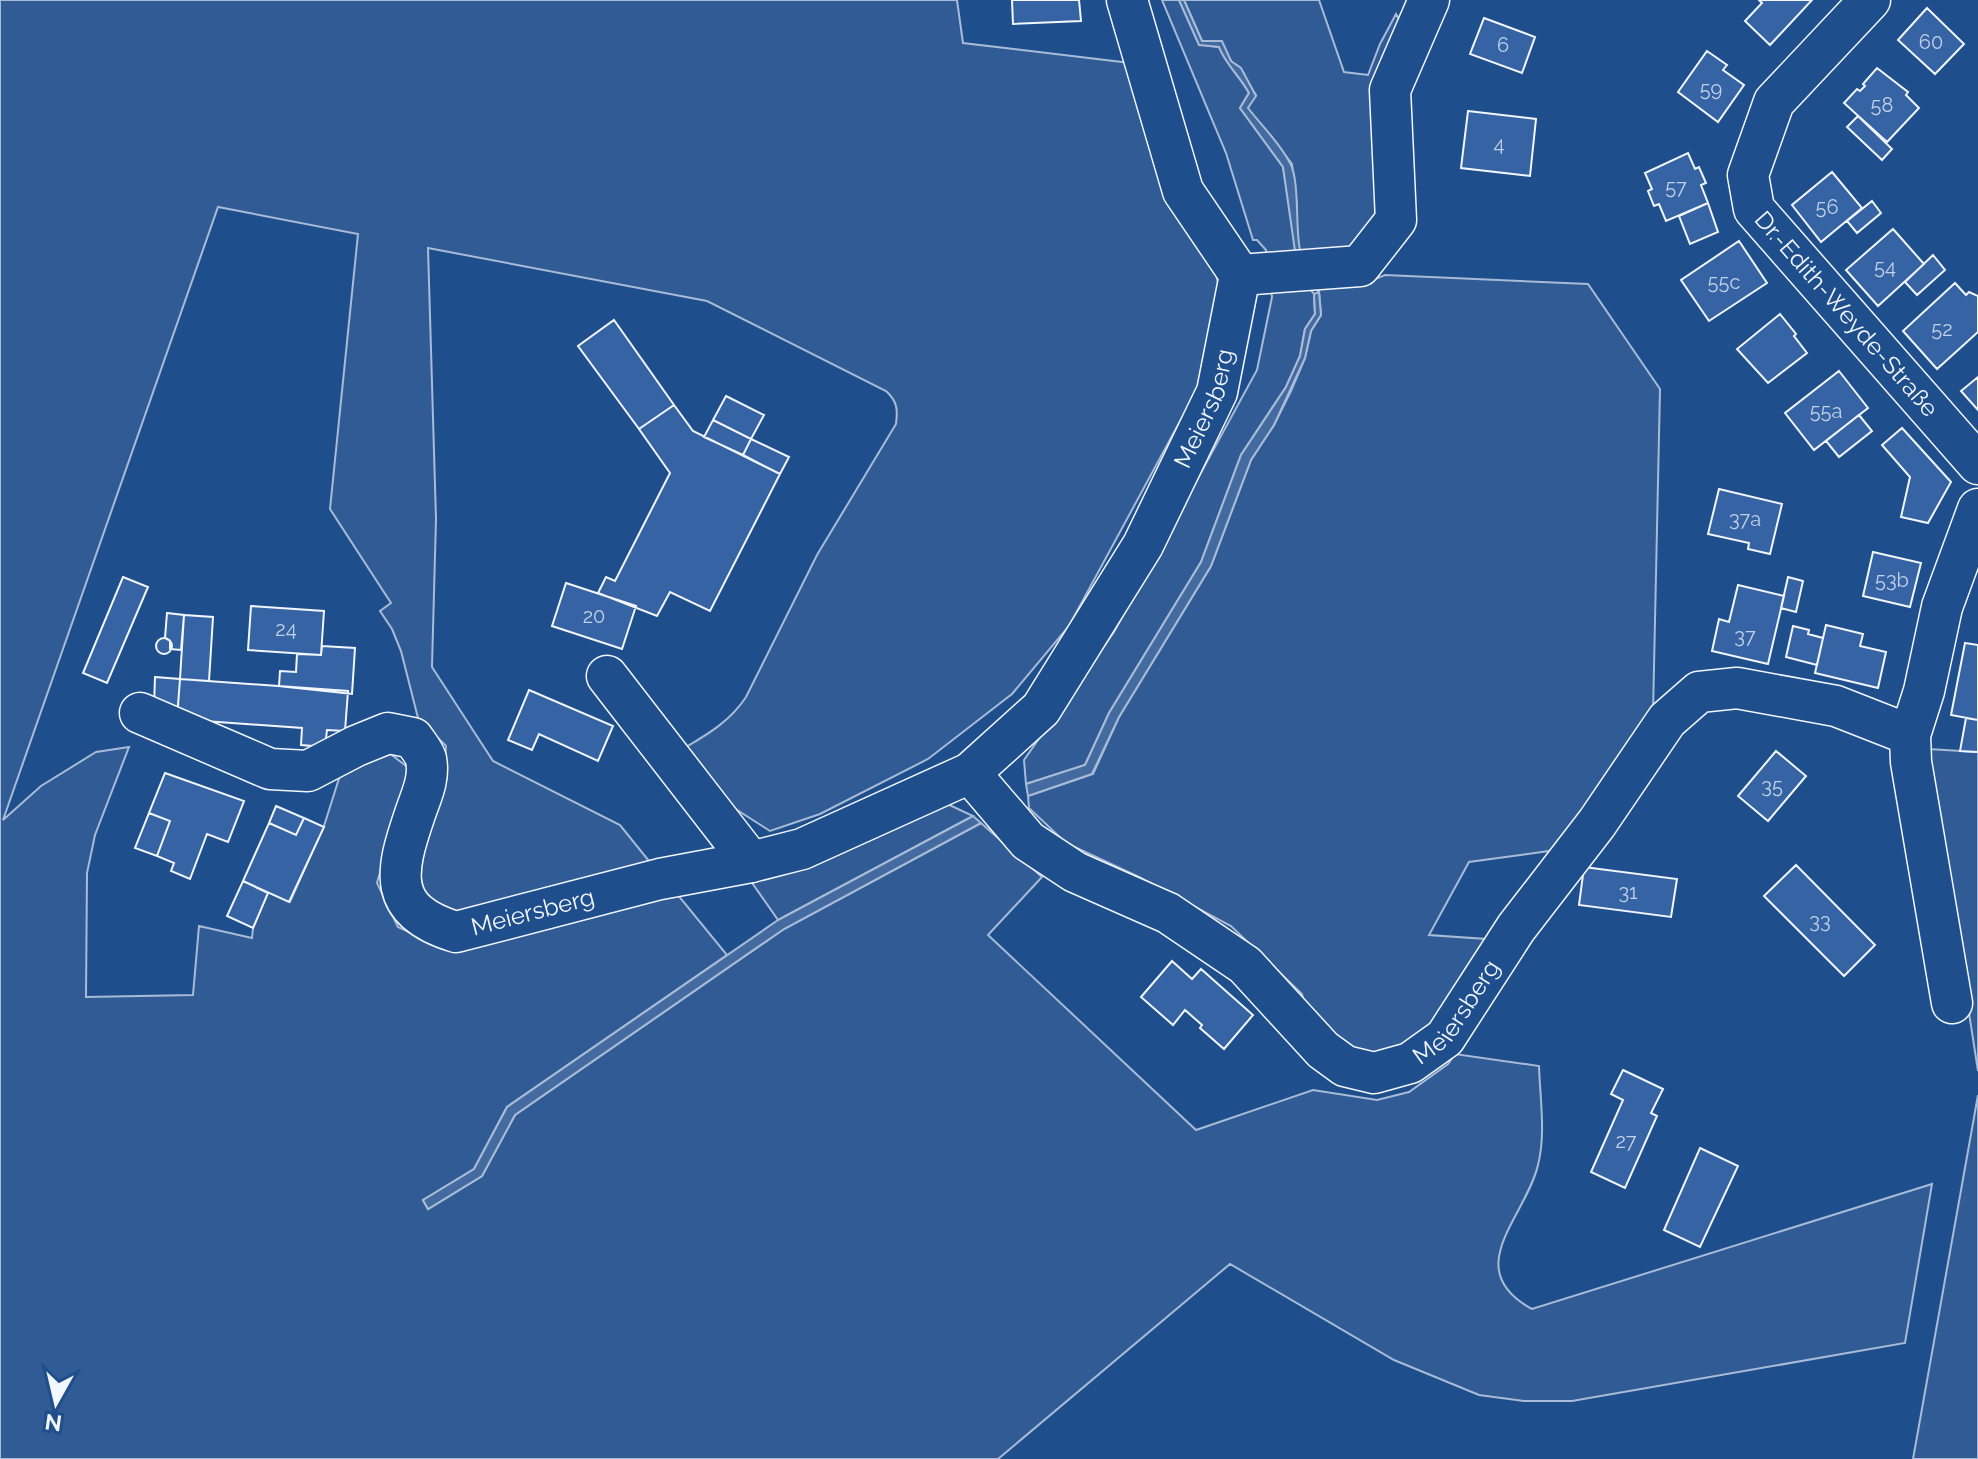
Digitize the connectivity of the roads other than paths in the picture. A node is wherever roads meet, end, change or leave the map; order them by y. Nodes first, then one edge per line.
1 (1127, 0) edge
2 (1429, 0) edge
3 (1870, 0) edge
4 (1240, 275) junction
5 (1978, 464) edge
6 (1978, 509) edge
7 (607, 676) dead end
8 (140, 713) dead end
9 (1910, 735) junction
10 (970, 773) junction
11 (751, 862) junction
12 (1952, 1003) dead end

1 - 4 street
2 - 4 street
3 - 5 street, Dr.-Edith-Weyde-Straße
4 - 10 street, Meiersberg
6 - 9 street
7 - 11 street
8 - 11 street, Meiersberg
9 - 10 street, Meiersberg
9 - 12 street
10 - 11 street, Meiersberg

